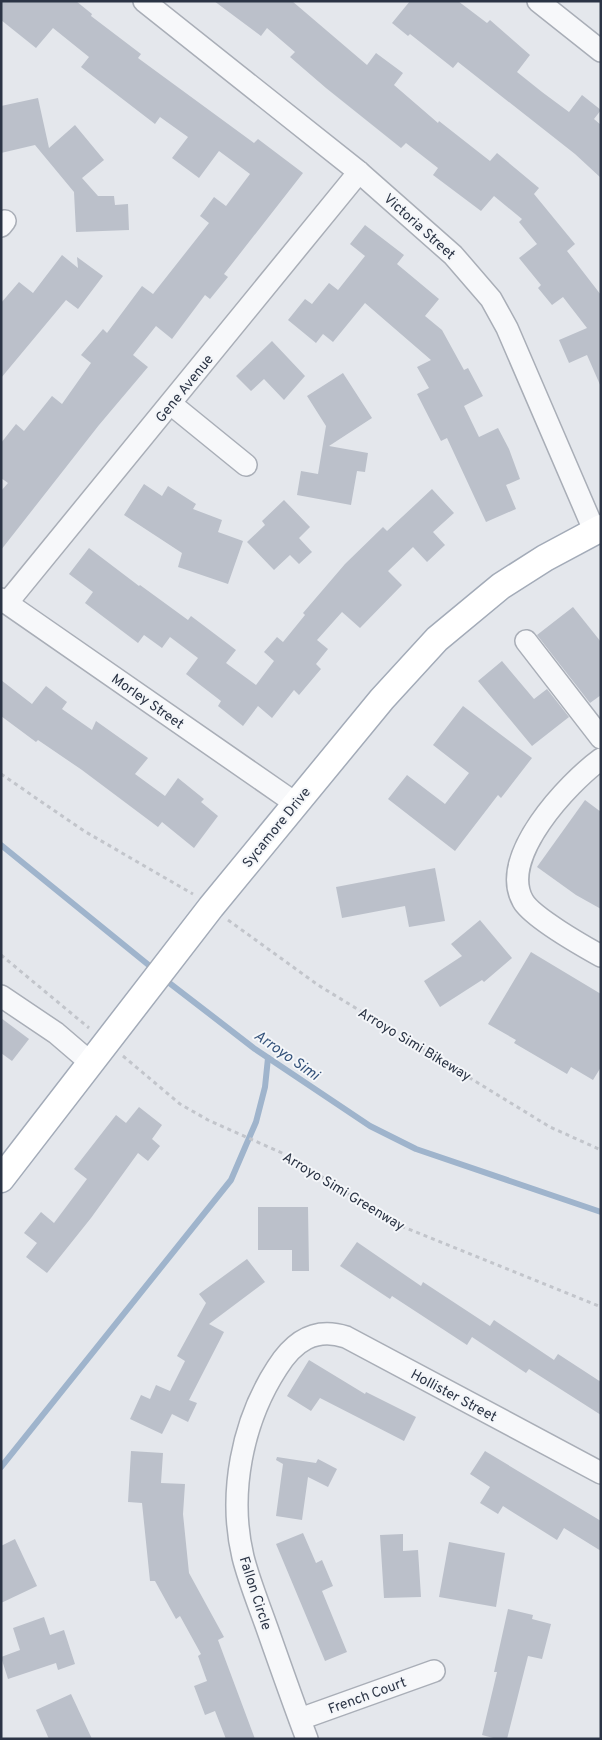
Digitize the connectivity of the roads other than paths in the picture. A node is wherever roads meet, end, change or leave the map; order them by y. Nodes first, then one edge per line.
1 (144, 1) edge
2 (538, 1) edge
3 (601, 51) edge
4 (359, 172) junction
5 (172, 404) junction
6 (246, 465) dead end
7 (597, 529) edge
8 (4, 601) edge
9 (526, 641) dead end
10 (601, 738) edge
11 (601, 759) edge
12 (295, 803) junction
13 (601, 956) edge
14 (1, 996) edge
15 (91, 1063) junction
16 (1, 1179) edge
17 (304, 1339) joint
18 (601, 1472) edge
19 (434, 1671) dead end
20 (303, 1729) edge

1 - 4 street, Victoria Street
2 - 3 street
4 - 5 street, Gene Avenue
4 - 7 street, Victoria Street
5 - 6 street
5 - 8 street, Gene Avenue
7 - 12 main road, Sycamore Drive
8 - 12 street, Morley Street
9 - 10 street
11 - 13 street
12 - 15 main road, Sycamore Drive
14 - 15 street
15 - 16 main road, Sycamore Drive
17 - 18 street, Hollister Street
17 - 20 street, Fallon Circle
19 - 20 street, French Court

